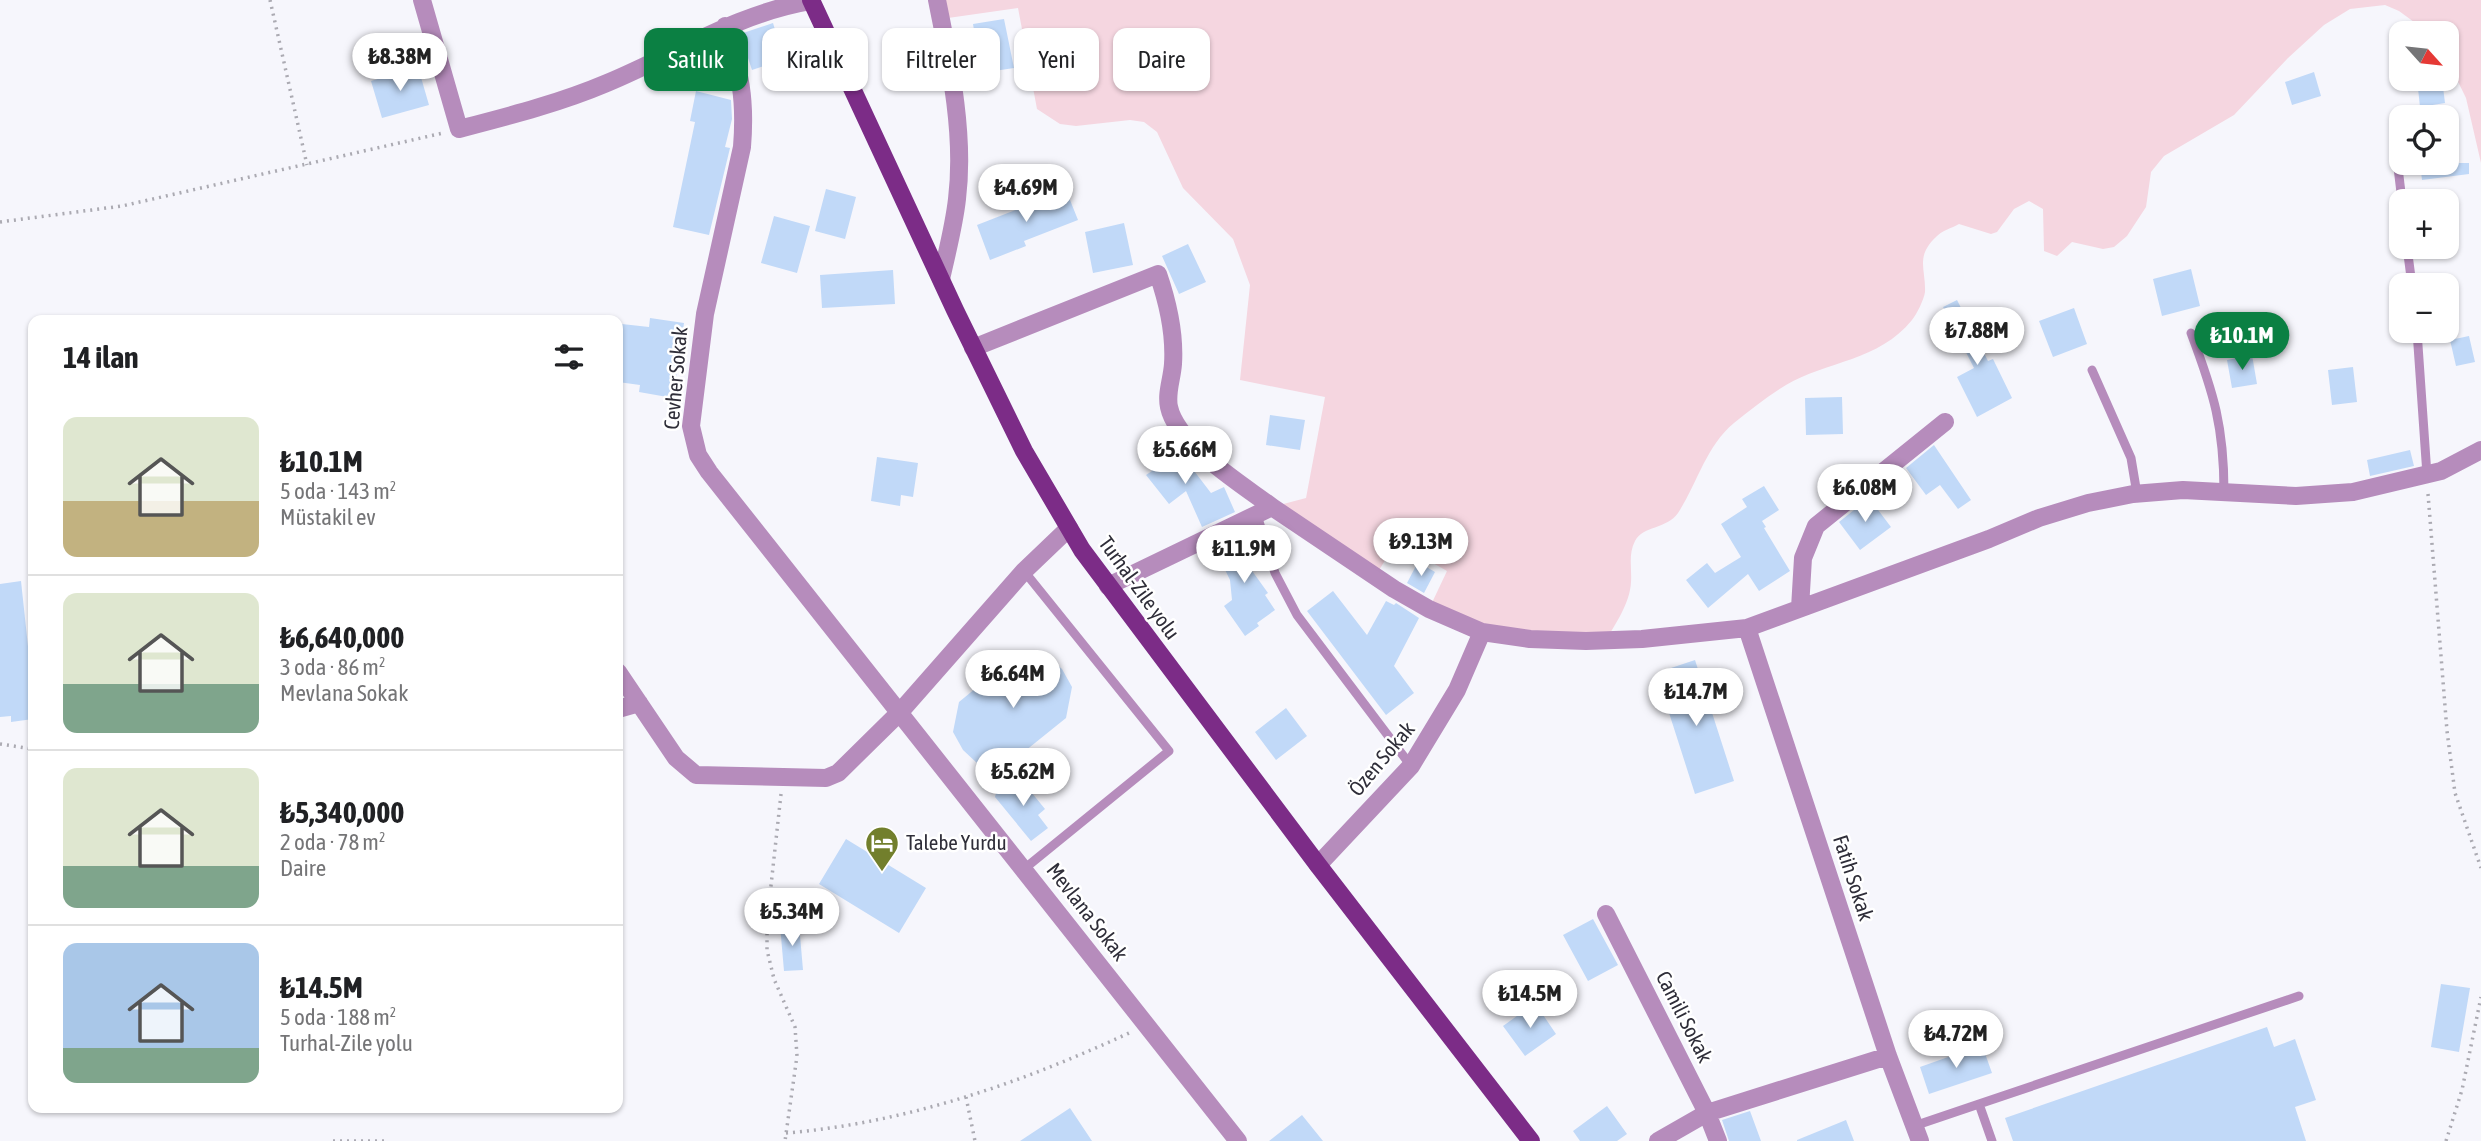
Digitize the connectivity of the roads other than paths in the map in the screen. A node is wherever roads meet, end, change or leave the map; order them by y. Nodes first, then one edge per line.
1 (422, 0) edge
2 (937, 0) edge
3 (811, 1) edge
4 (725, 26) junction
5 (940, 279) junction
6 (2191, 334) dead end
7 (2418, 343) edge
8 (974, 348) junction
9 (2092, 370) dead end
10 (1945, 422) dead end
11 (2481, 450) edge
12 (2427, 475) junction
13 (2224, 492) junction
14 (2137, 494) junction
15 (1265, 511) junction
16 (1069, 528) junction
17 (1024, 571) junction
18 (1108, 586) junction
19 (1800, 608) junction
20 (1746, 628) junction
21 (1482, 632) junction
22 (623, 679) edge
23 (639, 703) junction
24 (623, 708) edge
25 (900, 712) junction
26 (1411, 766) junction
27 (1318, 865) junction
28 (1024, 869) junction
29 (1606, 914) dead end
30 (2299, 996) dead end
31 (1888, 1056) junction
32 (1979, 1104) junction
33 (1707, 1113) junction
34 (1916, 1137) edge
35 (1238, 1141) edge
36 (1531, 1141) edge
37 (1658, 1141) edge
38 (1718, 1141) edge
39 (1992, 1141) edge

1 - 4 street
2 - 5 street
3 - 4 street
3 - 5 main road, Turhal-Zile yolu
4 - 25 street, Cevher Sokak
5 - 8 main road, Turhal-Zile yolu
6 - 13 lane
7 - 12 lane
8 - 15 street
8 - 16 main road, Turhal-Zile yolu
9 - 14 lane
10 - 19 street
11 - 12 street
12 - 13 street
13 - 14 street
14 - 19 street
15 - 18 street
15 - 21 street
15 - 26 lane
16 - 17 street
16 - 18 main road, Turhal-Zile yolu
17 - 25 street
17 - 28 lane
18 - 27 main road, Turhal-Zile yolu
19 - 20 street
20 - 21 street
20 - 31 street, Fatih Sokak
21 - 26 street, Özen Sokak
22 - 23 street
23 - 24 street
23 - 25 street
25 - 28 street, Mevlana Sokak
26 - 27 street, Özen Sokak
27 - 36 main road, Turhal-Zile yolu
28 - 35 street, Mevlana Sokak
29 - 33 street, Camili Sokak
30 - 32 lane
31 - 33 street
31 - 34 street, Fatih Sokak
32 - 34 lane
32 - 39 lane
33 - 37 street
33 - 38 street, Camili Sokak

